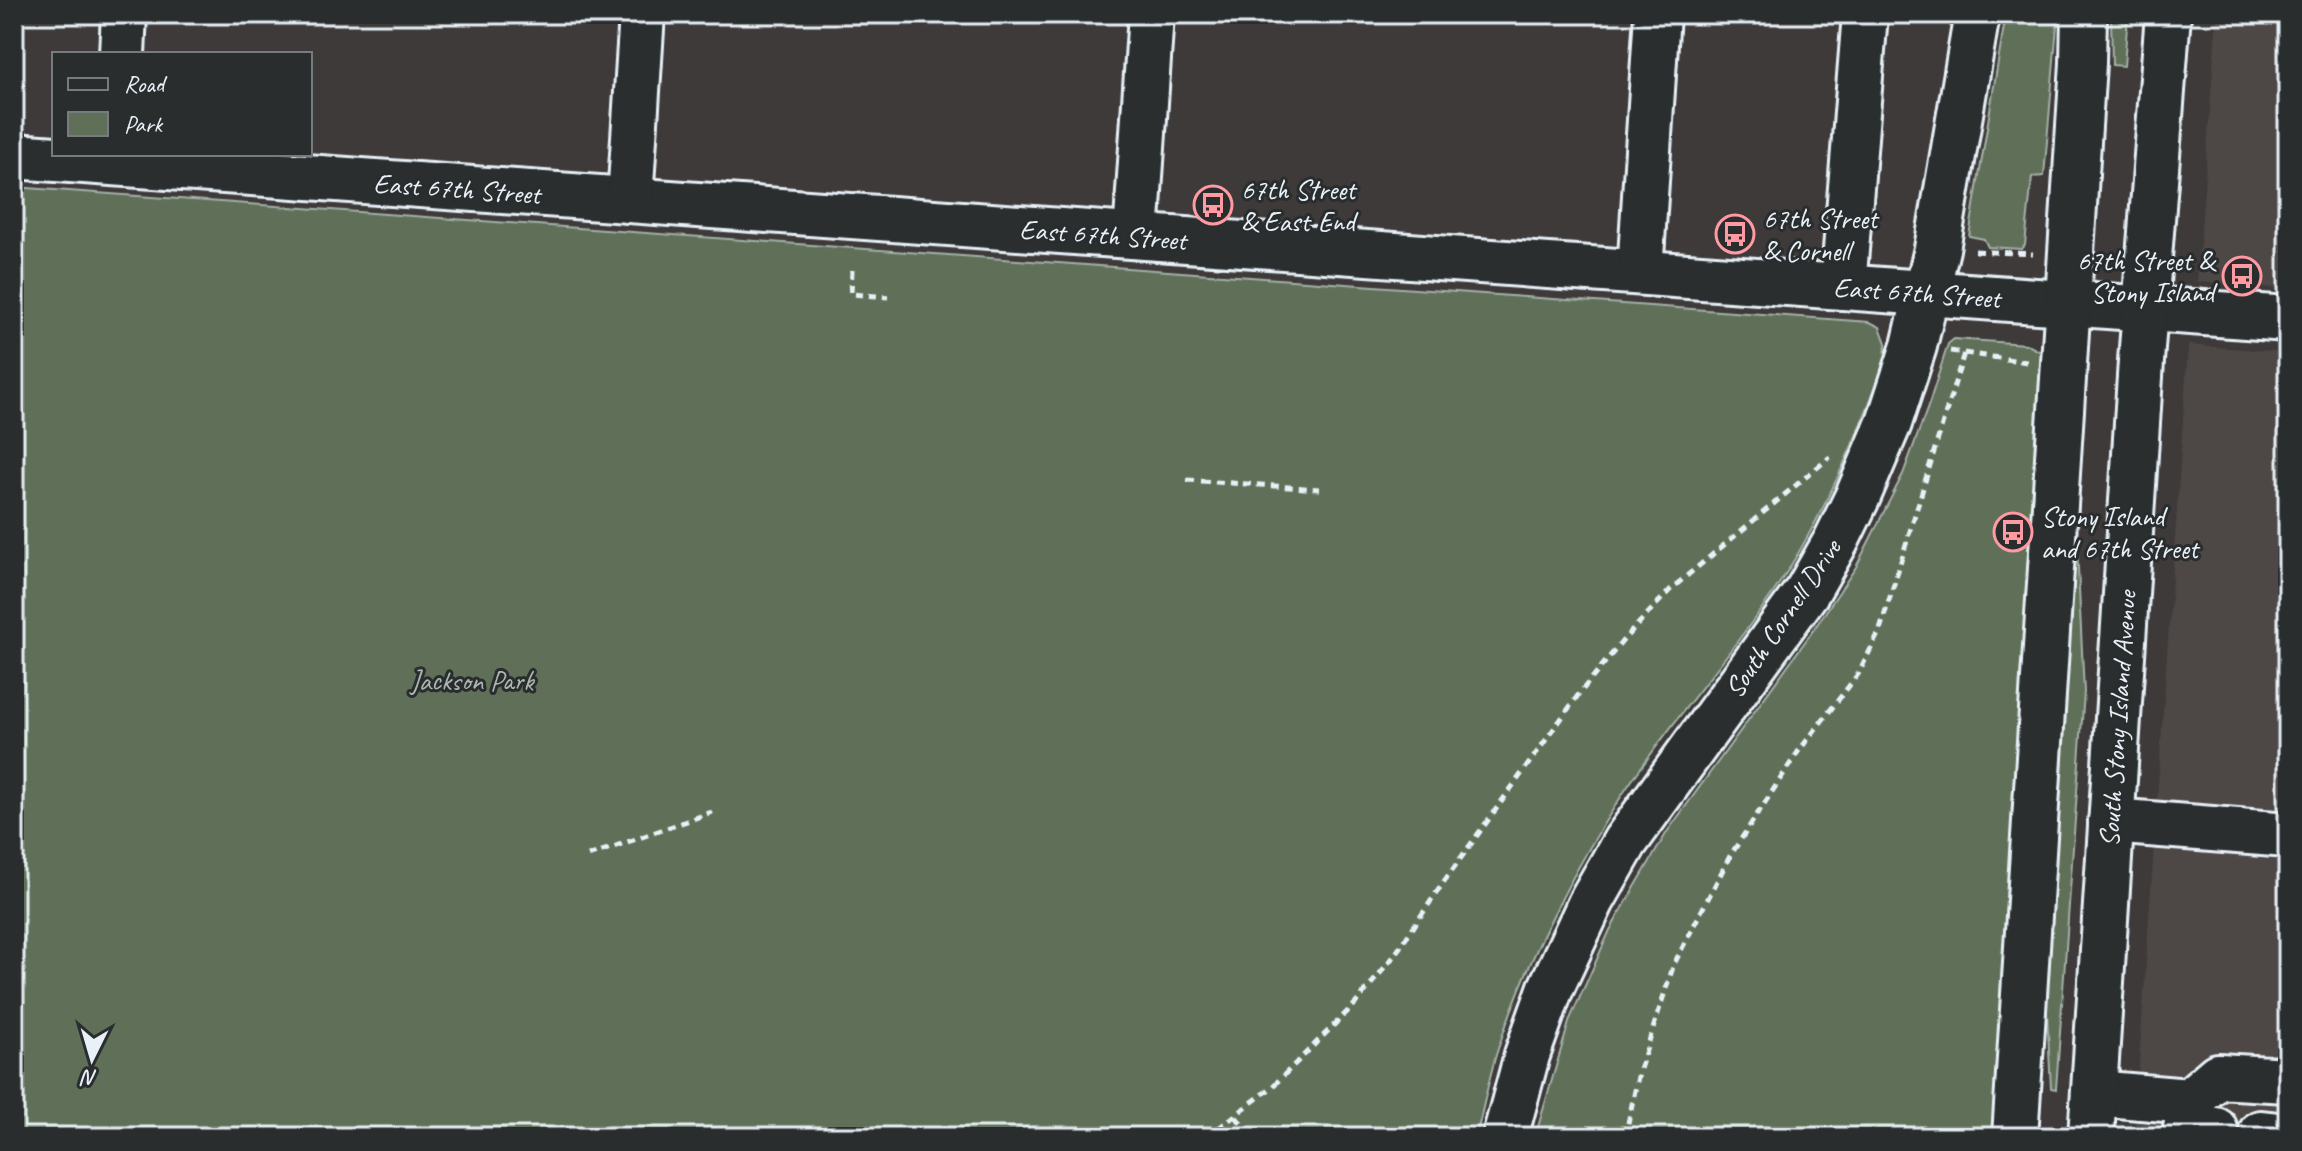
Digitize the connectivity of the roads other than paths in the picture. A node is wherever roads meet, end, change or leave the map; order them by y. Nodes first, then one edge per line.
1 (124, 14) edge
2 (642, 14) edge
3 (1151, 14) edge
4 (1657, 14) edge
5 (1865, 14) edge
6 (1977, 14) edge
7 (2084, 14) edge
8 (2168, 14) edge
9 (122, 52) edge
10 (14, 156) edge
11 (114, 158) edge
12 (630, 200) junction
13 (1136, 236) junction
14 (1640, 272) junction
15 (1843, 287) junction
16 (1927, 293) junction
17 (2067, 303) junction
18 (2145, 308) junction
19 (2288, 319) edge
20 (2111, 821) junction
21 (2288, 835) edge
22 (2288, 1080) edge
23 (2094, 1093) junction
24 (2194, 1124) edge
25 (1505, 1137) edge
26 (2015, 1137) edge
27 (2091, 1137) edge

1 - 9 main road
2 - 12 main road
3 - 13 main road
4 - 14 main road
5 - 15 main road
6 - 16 main road, South Cornell Drive
7 - 17 main road
8 - 18 main road, South Stony Island Avenue
10 - 11 main road, East 67th Street
11 - 12 main road, East 67th Street
12 - 13 main road, East 67th Street
13 - 14 main road, East 67th Street
14 - 15 main road, East 67th Street
15 - 16 main road, East 67th Street
16 - 17 main road, East 67th Street
16 - 25 main road, South Cornell Drive
17 - 18 main road, East 67th Street
17 - 26 main road
18 - 19 main road, East 67th Street
18 - 20 main road, South Stony Island Avenue
20 - 21 main road
20 - 23 main road, South Stony Island Avenue
22 - 24 main road
23 - 24 main road
23 - 27 main road, South Stony Island Avenue

